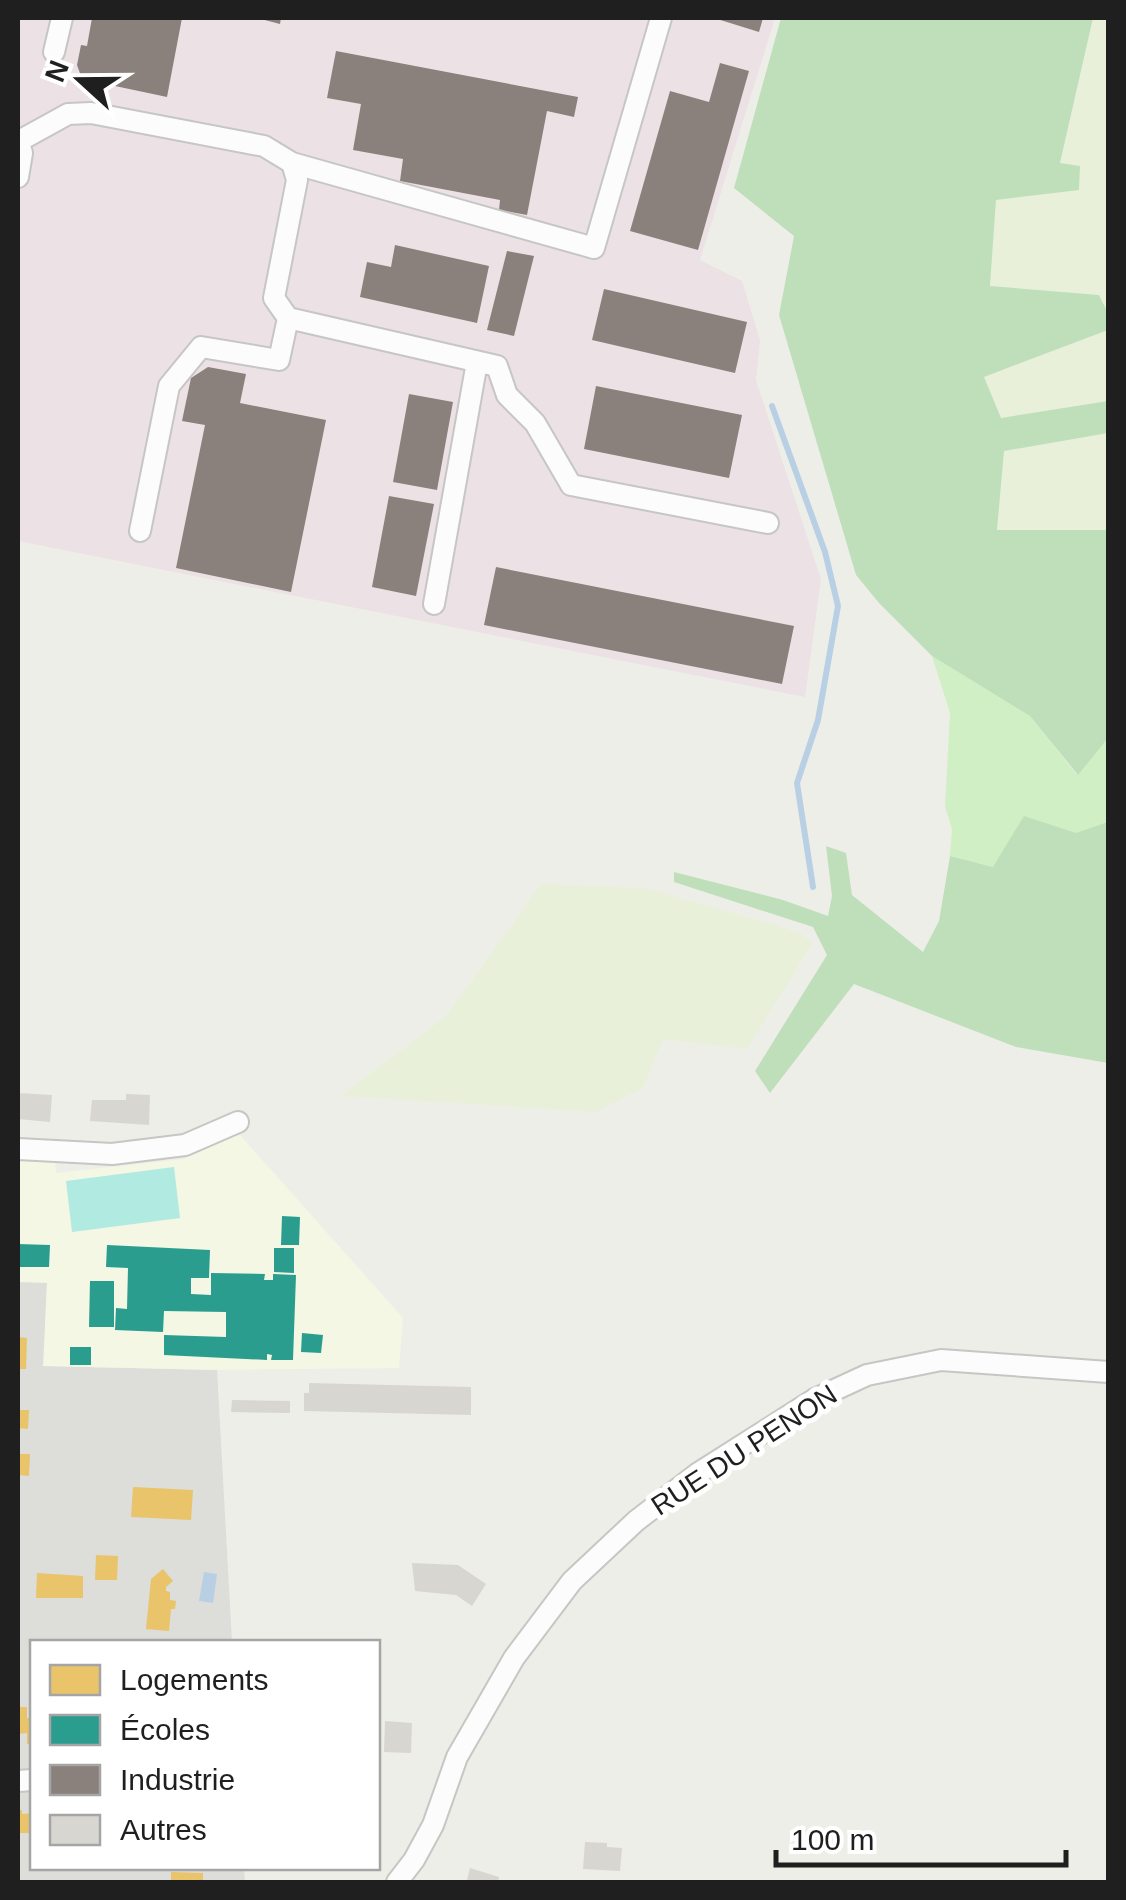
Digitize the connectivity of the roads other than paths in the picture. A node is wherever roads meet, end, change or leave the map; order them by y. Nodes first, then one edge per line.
1 (62, 18) edge
2 (662, 18) edge
3 (54, 52) dead end
4 (18, 140) edge
5 (292, 164) junction
6 (18, 177) edge
7 (288, 318) junction
8 (487, 364) junction
9 (768, 524) dead end
10 (140, 531) dead end
11 (434, 604) dead end
12 (238, 1122) dead end
13 (18, 1149) edge
14 (1108, 1372) edge
15 (397, 1882) edge

1 - 3 street
2 - 5 street
4 - 5 street
4 - 6 street
5 - 7 street
7 - 8 street
7 - 10 street
8 - 9 street
8 - 11 street
12 - 13 street
14 - 15 street, RUE DU PENON

